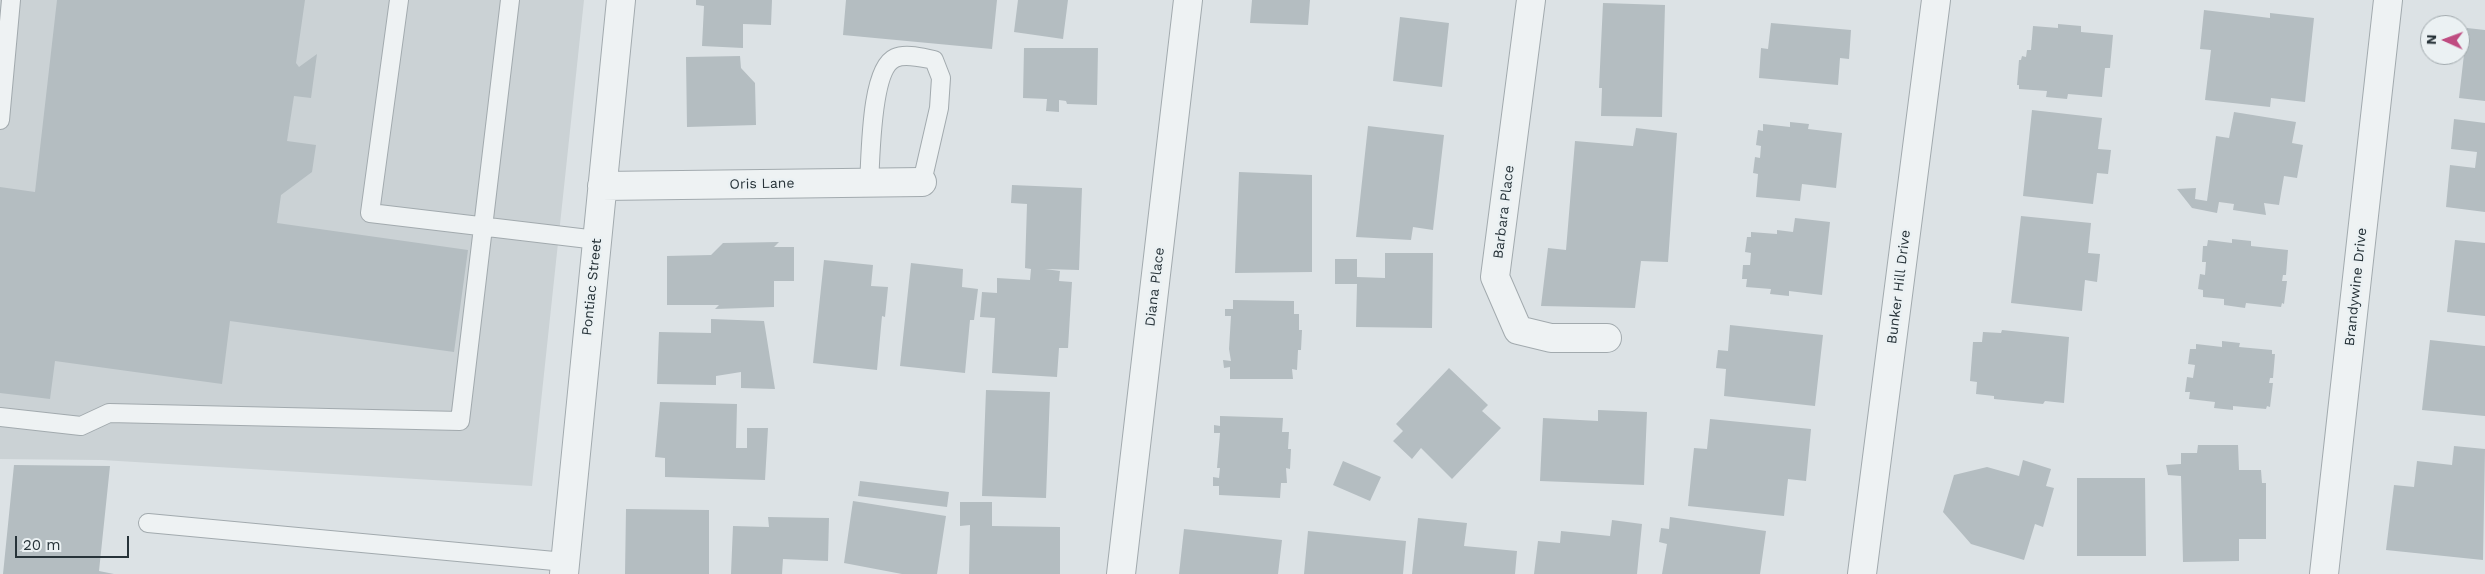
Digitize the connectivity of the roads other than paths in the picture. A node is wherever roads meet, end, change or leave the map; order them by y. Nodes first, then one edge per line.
1 (11, 0) edge
2 (399, 0) edge
3 (510, 0) edge
4 (621, 0) edge
5 (1188, 0) edge
6 (1532, 0) edge
7 (1936, 0) edge
8 (2388, 0) edge
9 (0, 120) edge
10 (922, 182) joint
11 (869, 183) junction
12 (602, 186) junction
13 (483, 228) junction
14 (597, 240) junction
15 (1607, 338) dead end
16 (0, 418) edge
17 (148, 524) dead end
18 (565, 568) edge
19 (1121, 574) edge
20 (1862, 574) edge
21 (2324, 574) edge

1 - 9 lane
2 - 13 lane
3 - 13 lane
4 - 12 street, Pontiac Street
5 - 19 street, Diana Place
6 - 15 street, Barbara Place
7 - 20 street, Bunker Hill Drive
8 - 21 street, Brandywine Drive
10 - 11 street, Oris Lane
10 - 11 lane
11 - 12 street, Oris Lane
12 - 14 street, Pontiac Street
13 - 14 lane
13 - 16 lane
14 - 18 street, Pontiac Street
17 - 18 lane

